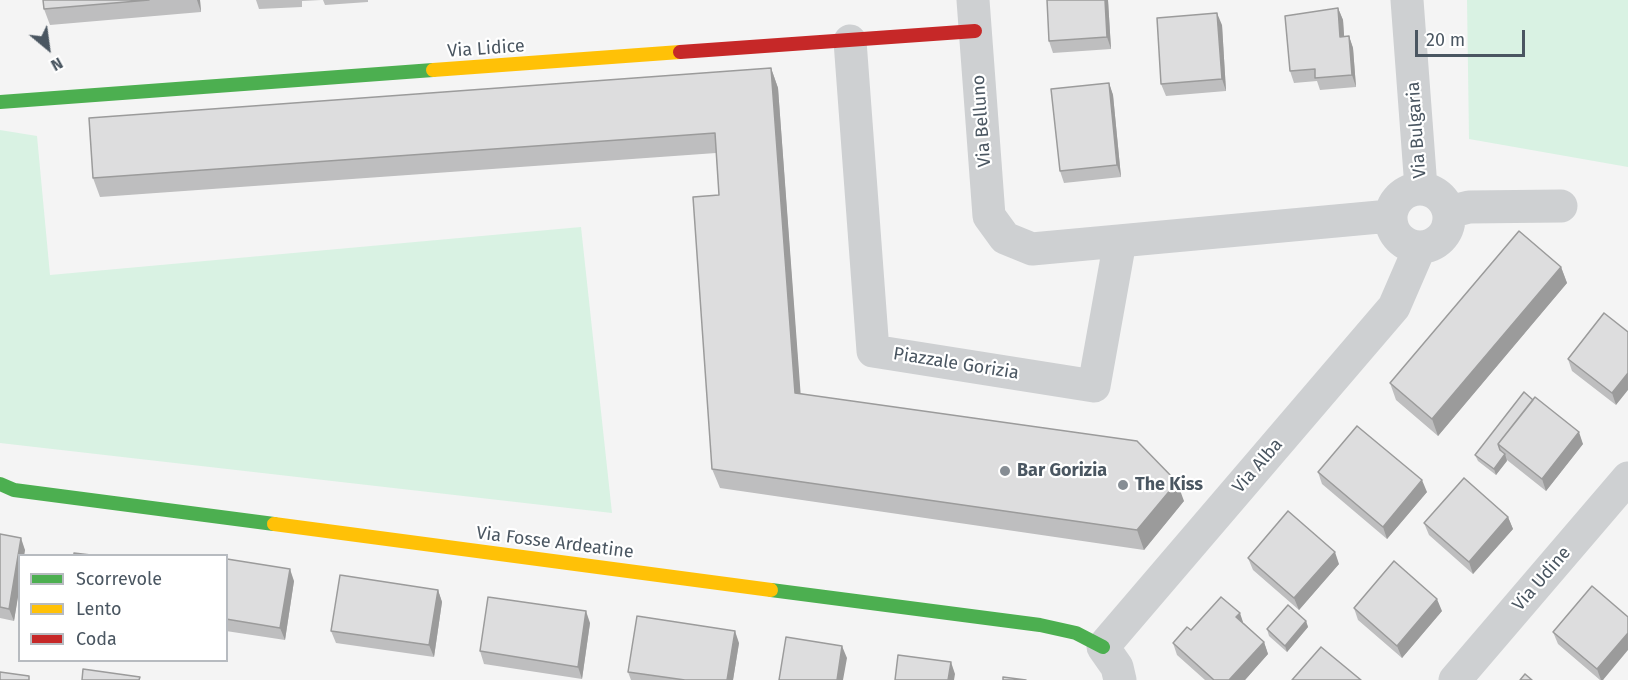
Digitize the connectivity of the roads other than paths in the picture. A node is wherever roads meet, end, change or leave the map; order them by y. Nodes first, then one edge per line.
1 (1407, 0) edge
2 (974, 15) edge
3 (850, 41) junction
4 (0, 102) edge
5 (1421, 188) junction
6 (1561, 206) dead end
7 (1449, 212) junction
8 (1390, 216) junction
9 (1120, 241) junction
10 (1420, 247) junction
11 (1628, 478) edge
12 (0, 484) edge
13 (1103, 647) junction
14 (1120, 680) edge
15 (1455, 680) edge

1 - 5 street, Via Bulgaria
2 - 3 street, Via Lidice
2 - 9 street, Via Belluno
3 - 4 street, Via Lidice
3 - 9 street, Piazzale Gorizia
5 - 7 street
5 - 8 street
6 - 7 street
7 - 10 street
8 - 9 street
8 - 10 street
10 - 13 street, Via Alba
11 - 15 street, Via Udine
12 - 13 street, Via Fosse Ardeatine
13 - 14 street

